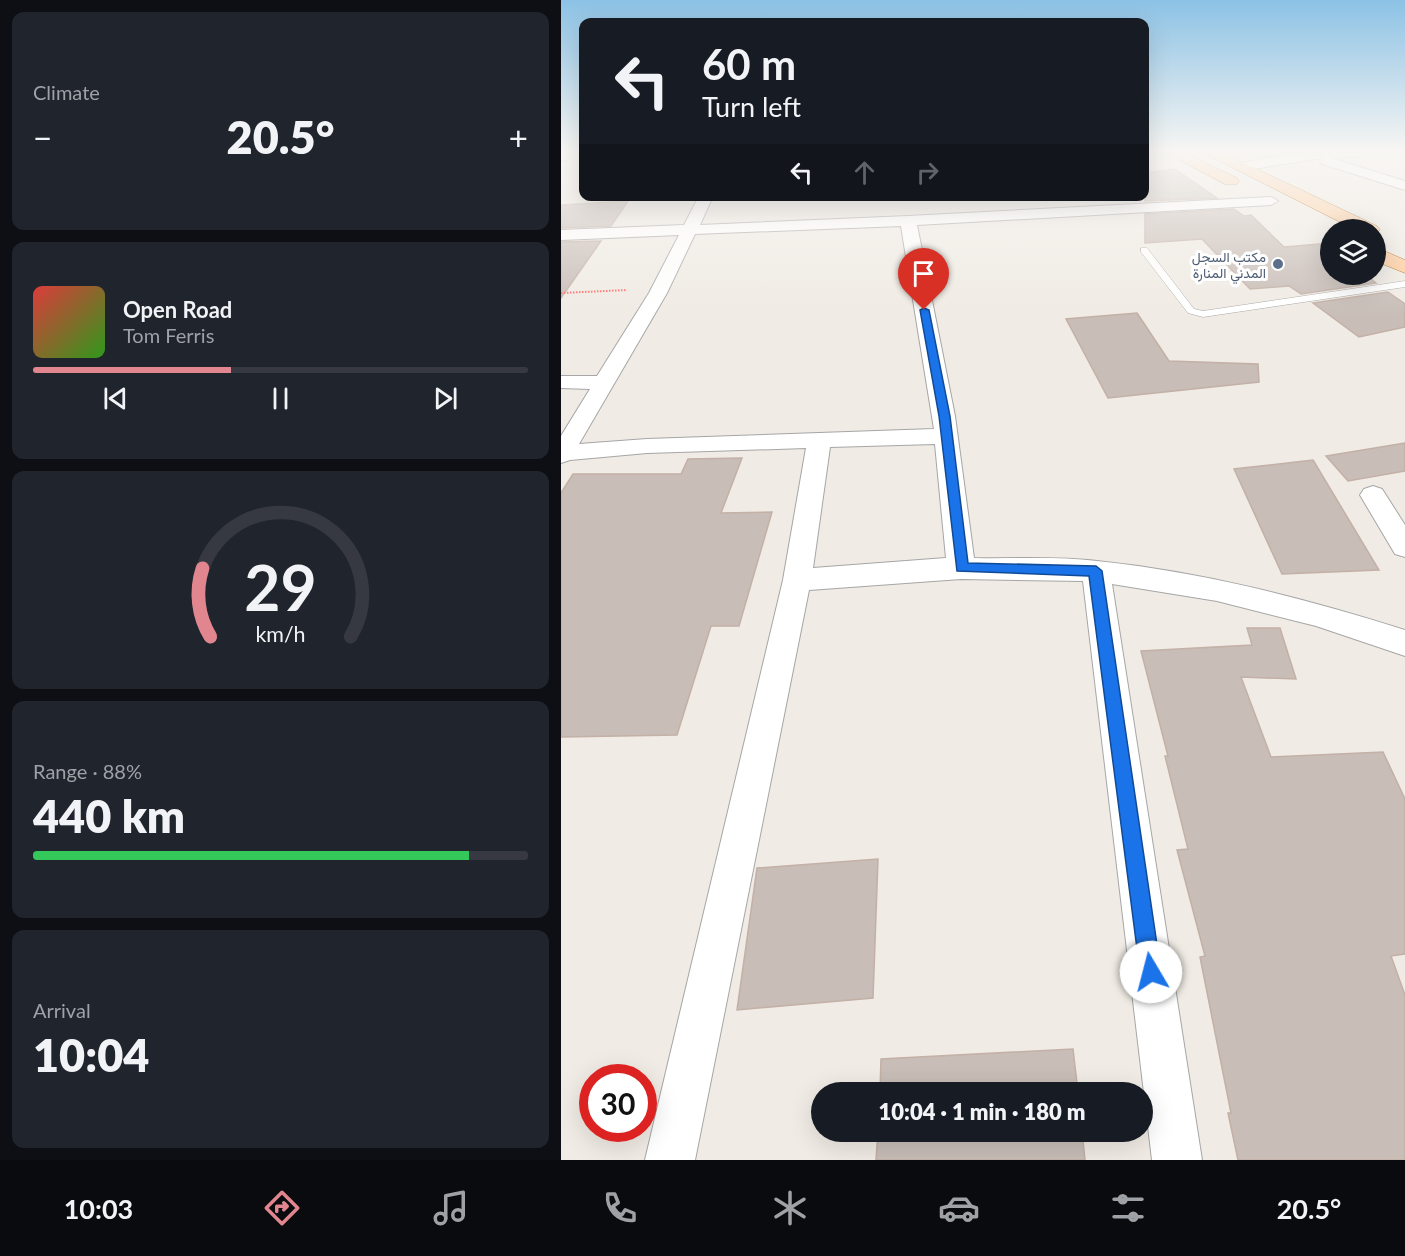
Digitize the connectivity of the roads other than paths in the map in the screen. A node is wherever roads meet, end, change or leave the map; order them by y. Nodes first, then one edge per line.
1 (701, 207) edge
2 (1137, 207) edge
3 (1318, 207) edge
4 (1108, 208) joint
5 (1341, 219) edge
6 (908, 221) junction
7 (691, 229) junction
8 (561, 235) edge
9 (1386, 247) edge
10 (1145, 250) dead end
11 (1405, 267) edge
12 (1405, 284) edge
13 (561, 382) edge
14 (604, 383) junction
15 (946, 436) junction
16 (819, 442) junction
17 (561, 454) edge
18 (1373, 495) dead end
19 (1405, 547) edge
20 (961, 568) junction
21 (1096, 571) junction
22 (797, 580) junction
23 (1405, 643) edge
24 (670, 1160) edge
25 (1177, 1160) edge

1 - 7 street
2 - 4 street
3 - 5 main road
4 - 6 street
6 - 7 street
6 - 15 street
7 - 8 street
7 - 14 street
9 - 11 main road
10 - 12 lane
13 - 14 street
14 - 17 street
15 - 16 street
15 - 20 street
16 - 17 street
16 - 22 street
18 - 19 street
20 - 21 street
20 - 22 street
21 - 23 street
21 - 25 street
22 - 24 street

